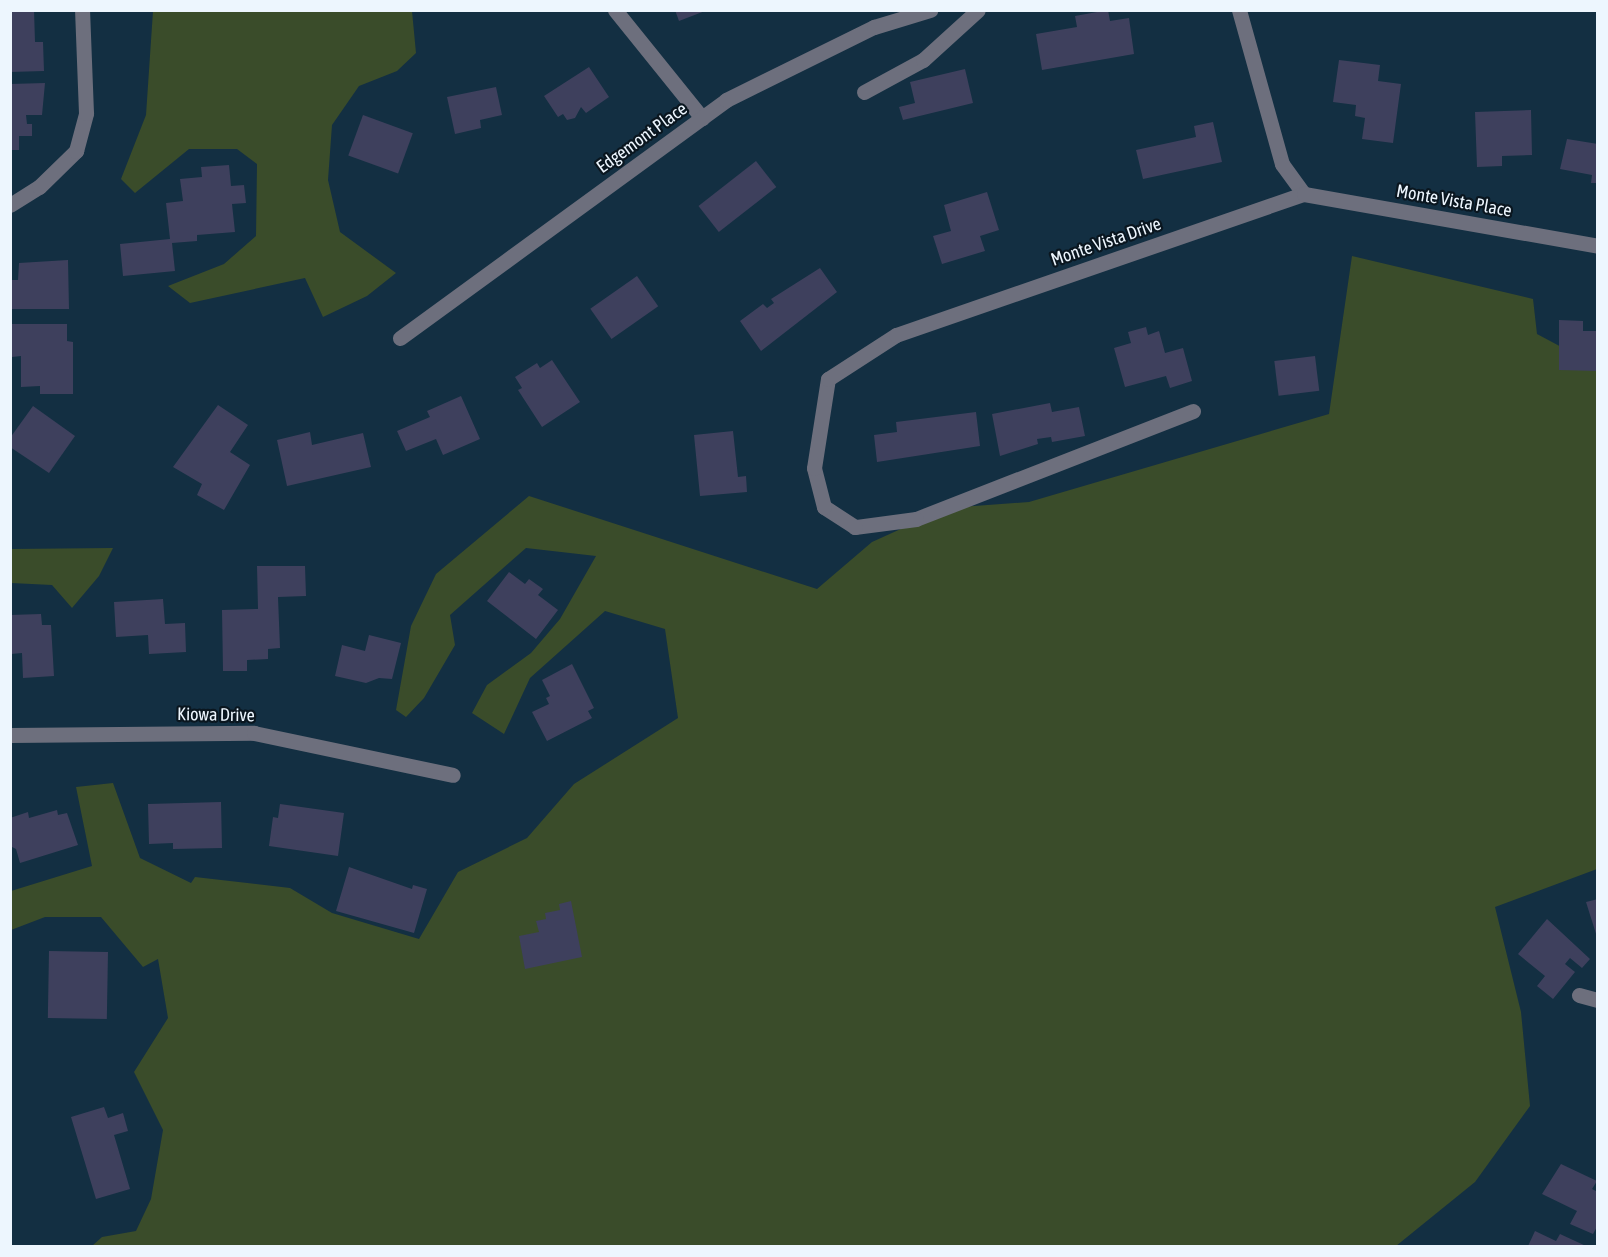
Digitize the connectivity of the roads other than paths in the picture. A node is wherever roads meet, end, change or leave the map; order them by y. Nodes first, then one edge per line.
1 (82, 10) edge
2 (615, 10) edge
3 (930, 10) edge
4 (978, 10) edge
5 (1239, 10) edge
6 (864, 92) dead end
7 (702, 118) junction
8 (1304, 194) junction
9 (10, 205) edge
10 (1598, 246) edge
11 (400, 338) dead end
12 (1193, 411) dead end
13 (10, 735) edge
14 (453, 774) dead end
15 (1579, 995) dead end
16 (1598, 1000) edge

1 - 9 street
2 - 7 street
3 - 7 street, Edgemont Place
4 - 6 street
5 - 8 street
7 - 11 street, Edgemont Place
8 - 10 street, Monte Vista Place
8 - 12 street, Monte Vista Drive
13 - 14 street, Kiowa Drive
15 - 16 street

